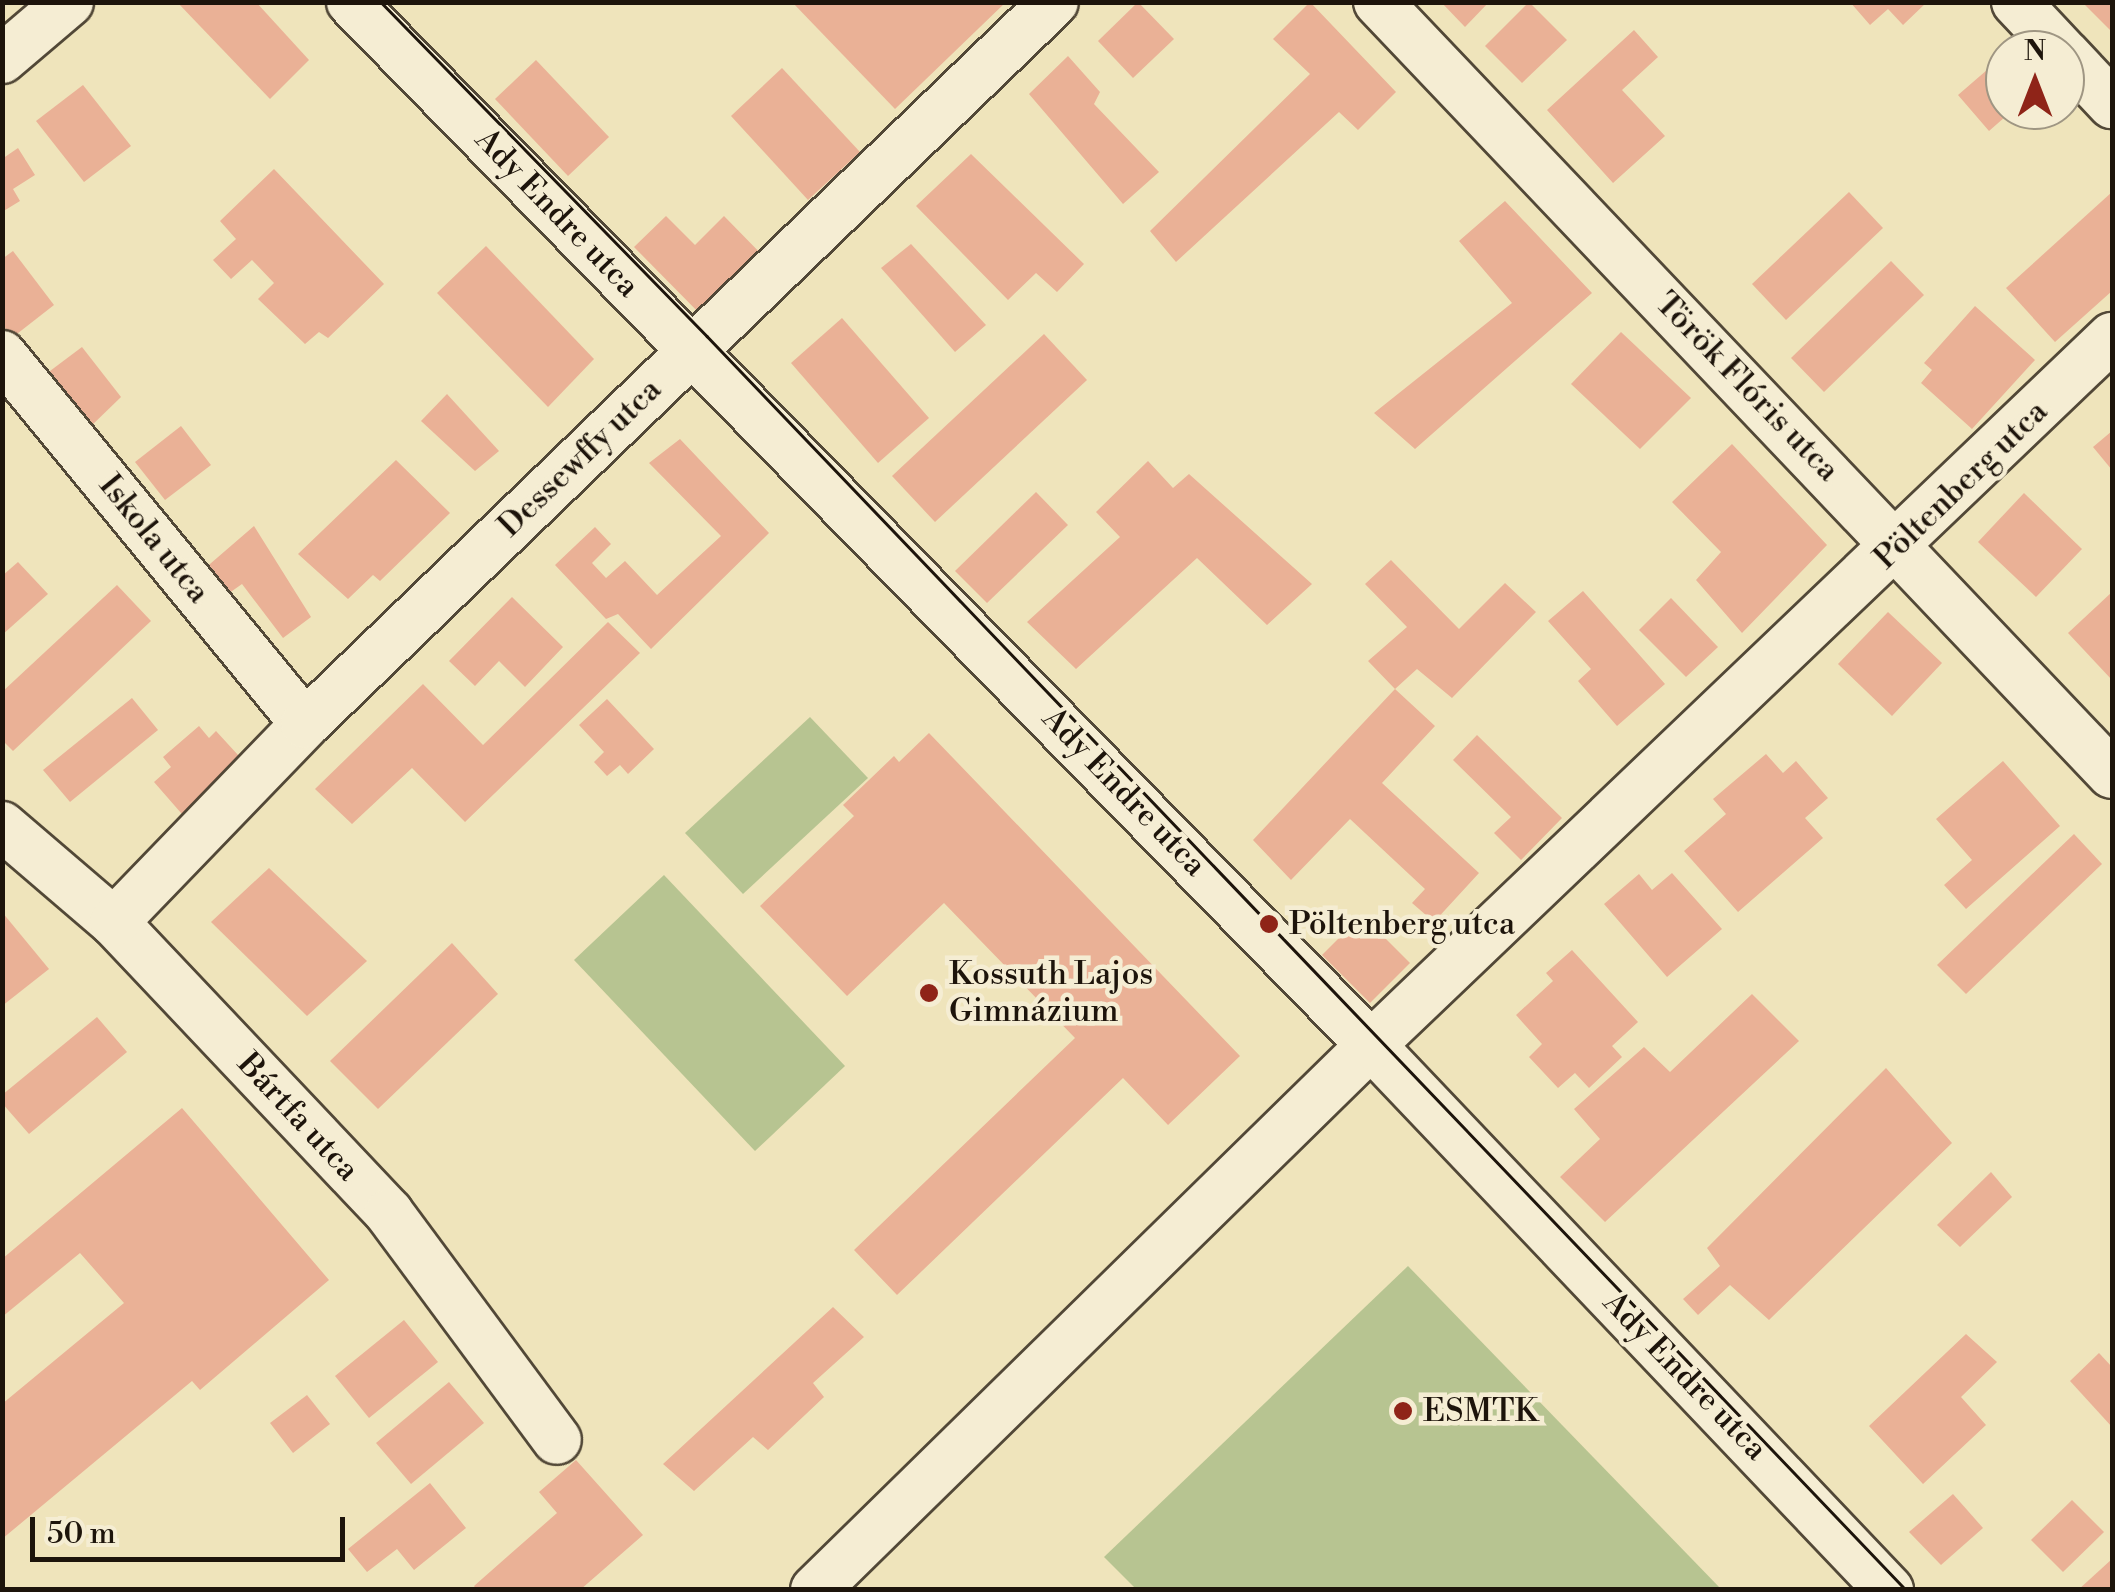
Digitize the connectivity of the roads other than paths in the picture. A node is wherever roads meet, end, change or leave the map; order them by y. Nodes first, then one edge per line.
1 (69, 2) edge
2 (350, 2) edge
3 (1054, 2) edge
4 (1378, 2) edge
5 (2016, 2) edge
6 (2042, 30) edge
7 (2, 59) edge
8 (2085, 75) edge
9 (2112, 104) edge
10 (2112, 337) edge
11 (692, 350) junction
12 (2, 354) edge
13 (1898, 545) junction
14 (304, 724) junction
15 (2112, 774) edge
16 (2, 826) edge
17 (114, 922) junction
18 (1371, 1046) junction
19 (557, 1440) dead end
20 (815, 1590) edge
21 (1889, 1590) edge

1 - 7 street
2 - 11 street, Ady Endre utca
3 - 11 street, Dessewffy utca
4 - 13 street, Török Flóris utca
5 - 6 street
8 - 9 street
10 - 13 street, Pöltenberg utca
11 - 14 street, Dessewffy utca
11 - 18 street, Ady Endre utca
12 - 14 street, Iskola utca
13 - 15 street, Török Flóris utca
13 - 18 street, Pöltenberg utca
14 - 17 street, Dessewffy utca
16 - 17 street, Bártfa utca
17 - 19 street, Bártfa utca
18 - 20 street, Pöltenberg utca
18 - 21 street, Ady Endre utca

